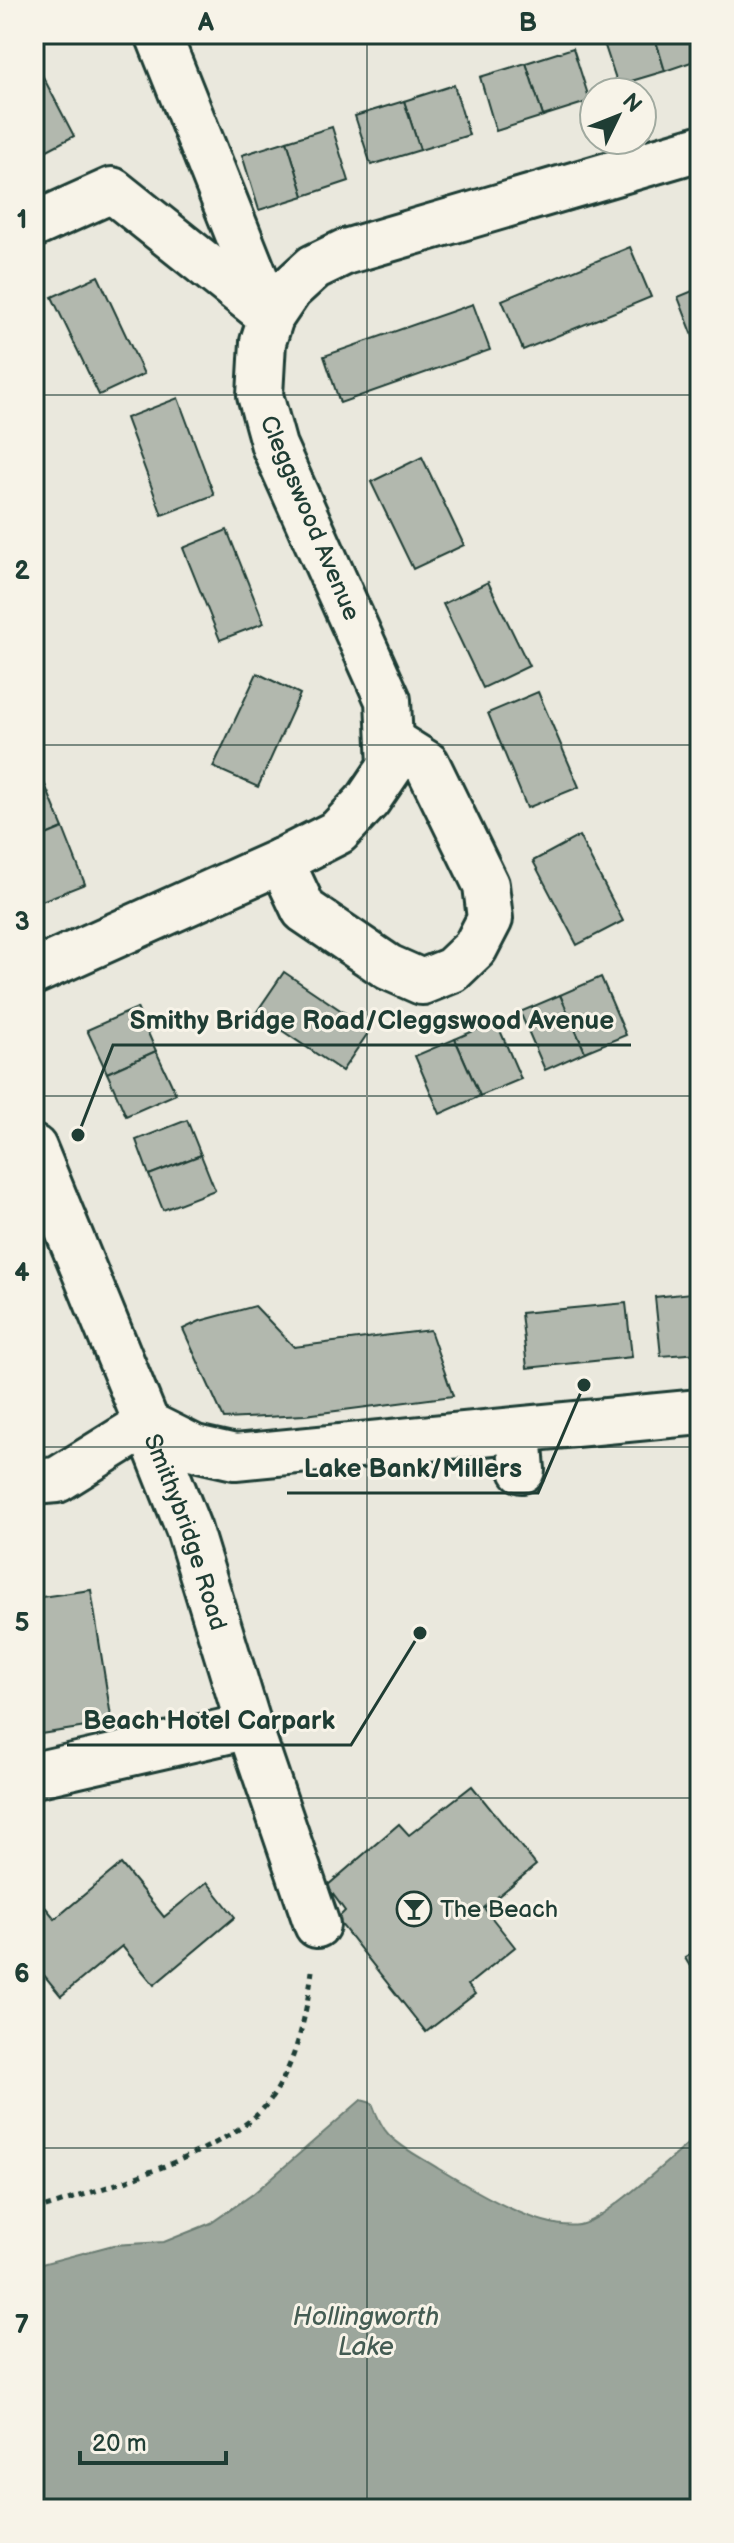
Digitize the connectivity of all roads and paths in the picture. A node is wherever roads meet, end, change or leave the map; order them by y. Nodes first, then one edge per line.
1 (158, 34) edge
2 (700, 148) edge
3 (34, 225) edge
4 (271, 317) junction
5 (392, 742) junction
6 (281, 861) junction
7 (34, 972) edge
8 (34, 1148) edge
9 (700, 1412) edge
10 (147, 1424) junction
11 (34, 1482) edge
12 (249, 1726) junction
13 (34, 1775) edge
14 (317, 1925) joint
15 (34, 2211) edge

1 - 4 street
2 - 4 street, Cleggswood Avenue
3 - 4 street
4 - 5 street, Cleggswood Avenue
5 - 6 street, Cleggswood Avenue
5 - 6 street
6 - 7 street, Cleggswood Avenue
8 - 10 street, Smithybridge Road
9 - 10 street
10 - 11 street
10 - 12 street, Smithybridge Road
12 - 13 street
12 - 14 street, Smithybridge Road
14 - 15 path

